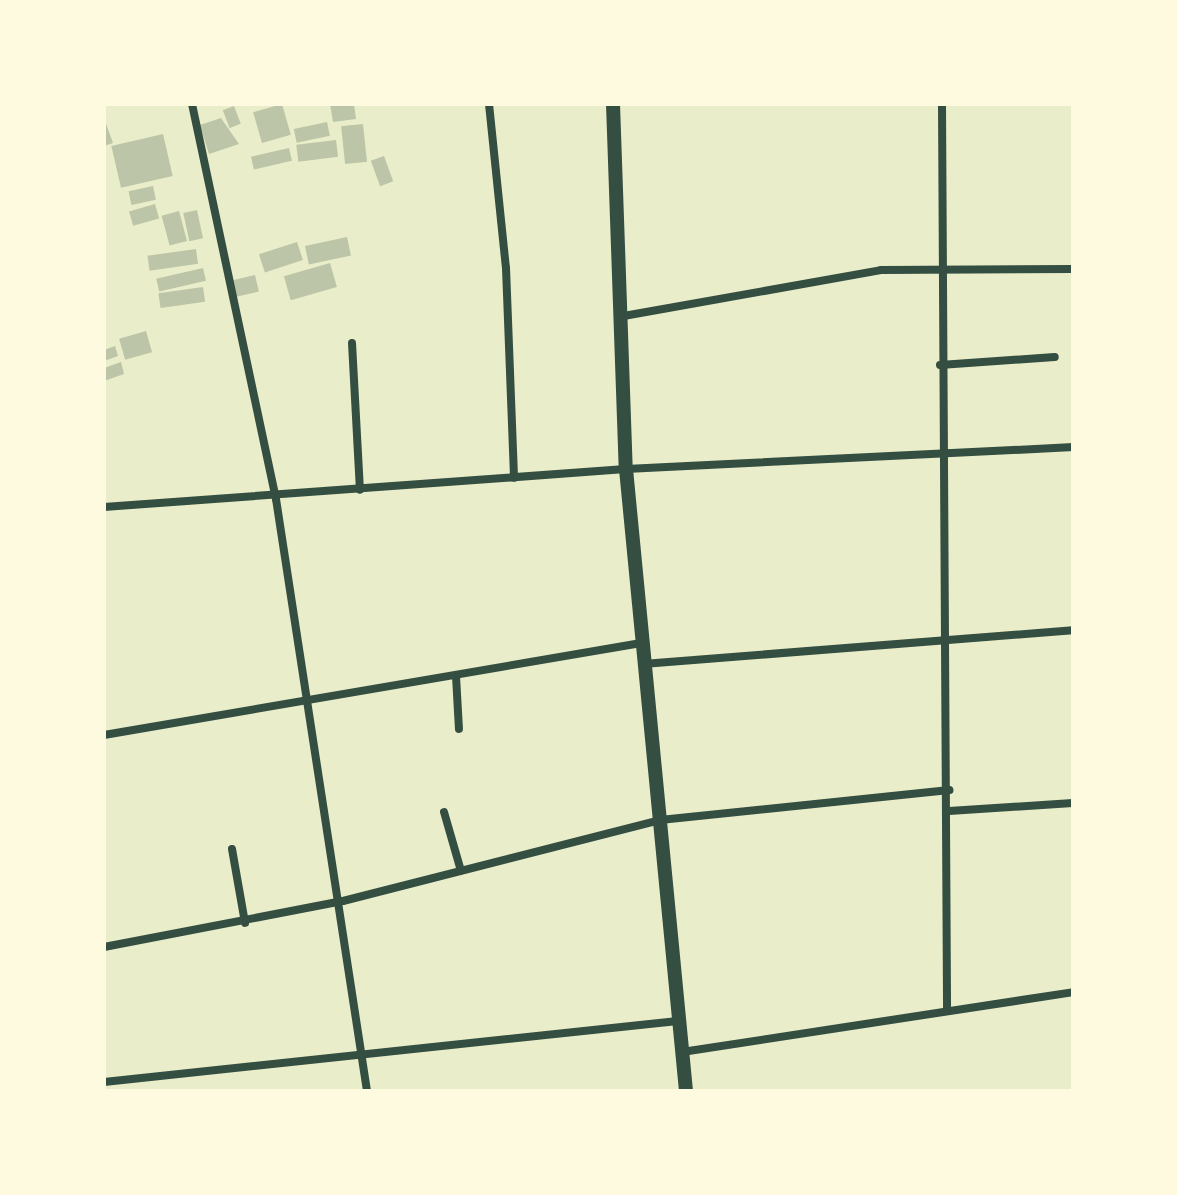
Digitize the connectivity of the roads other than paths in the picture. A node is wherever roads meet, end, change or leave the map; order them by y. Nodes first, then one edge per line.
1 (192, 104) edge
2 (489, 104) edge
3 (613, 104) edge
4 (942, 104) edge
5 (1073, 269) edge
6 (939, 271) junction
7 (618, 317) junction
8 (352, 343) dead end
9 (1055, 357) dead end
10 (940, 365) junction
11 (1073, 447) edge
12 (941, 456) junction
13 (626, 469) junction
14 (514, 478) junction
15 (360, 490) junction
16 (276, 499) junction
17 (104, 507) edge
18 (1073, 630) edge
19 (641, 643) junction
20 (946, 644) junction
21 (643, 664) junction
22 (456, 676) junction
23 (309, 702) junction
24 (459, 729) dead end
25 (104, 735) edge
26 (949, 790) junction
27 (1073, 803) edge
28 (949, 811) junction
29 (444, 812) dead end
30 (660, 820) junction
31 (232, 849) dead end
32 (461, 871) junction
33 (343, 901) junction
34 (245, 923) junction
35 (104, 947) edge
36 (1073, 992) edge
37 (947, 1010) junction
38 (678, 1021) junction
39 (361, 1050) junction
40 (682, 1052) junction
41 (104, 1082) edge
42 (367, 1091) edge
43 (686, 1091) edge

1 - 16 street
2 - 14 street
3 - 7 street
4 - 6 street
5 - 6 street
6 - 7 street
6 - 10 street
7 - 13 street
8 - 15 street
9 - 10 street
10 - 12 street
11 - 12 street
12 - 13 street
12 - 20 street
13 - 14 street
13 - 19 street
14 - 15 street
15 - 16 street
16 - 17 street
16 - 23 street
18 - 20 street
19 - 21 street
19 - 22 street
20 - 21 street
20 - 26 street
21 - 30 street
22 - 23 street
22 - 24 street
23 - 25 street
23 - 33 street
26 - 28 street
26 - 30 street
27 - 28 street
28 - 37 street
29 - 32 street
30 - 32 street
30 - 38 street
31 - 34 street
32 - 33 street
33 - 34 street
33 - 39 street
34 - 35 street
36 - 37 street
37 - 40 street
38 - 39 street
38 - 40 street
39 - 41 street
39 - 42 street
40 - 43 street

